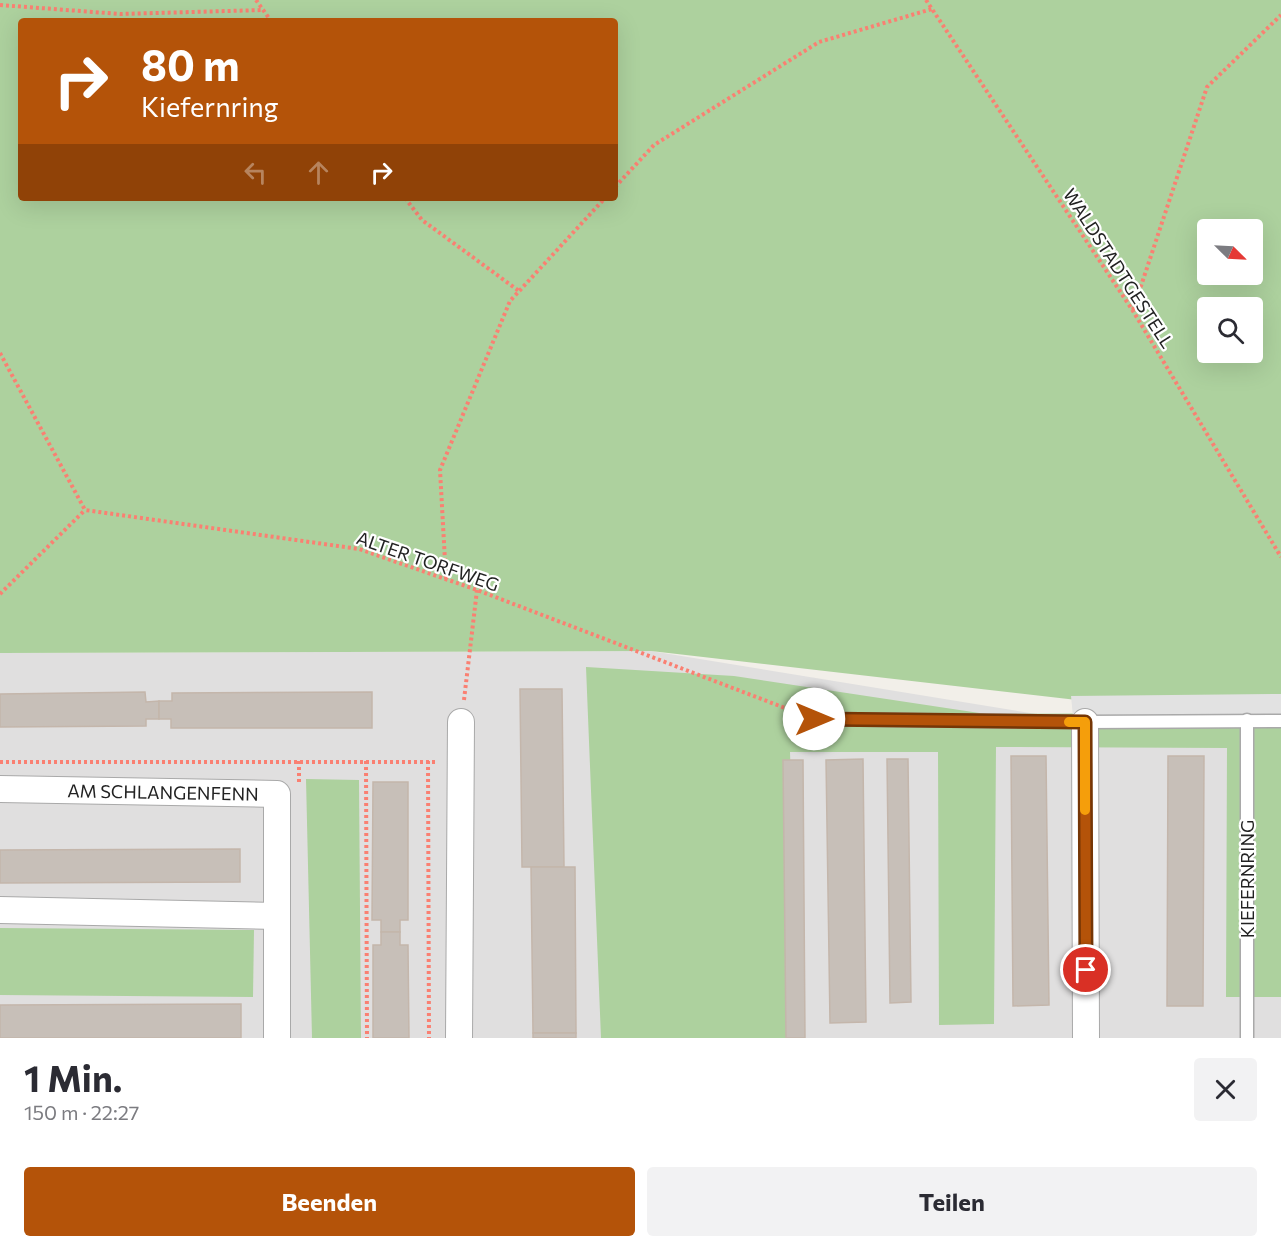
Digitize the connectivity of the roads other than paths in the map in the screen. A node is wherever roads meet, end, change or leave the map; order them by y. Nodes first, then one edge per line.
1 (814, 719) road end
2 (1247, 720) junction
3 (1281, 721) edge
4 (461, 722) road end
5 (1085, 722) junction
6 (0, 789) edge
7 (0, 910) edge
8 (276, 916) junction
9 (277, 1038) edge
10 (459, 1038) edge
11 (1086, 1038) edge
12 (1247, 1038) edge

1 - 5 lane
2 - 3 lane
2 - 5 lane
2 - 12 lane, KIEFERNRING
4 - 10 street
5 - 11 street
6 - 8 street, AM SCHLANGENFENN
7 - 8 street
8 - 9 street, AM SCHLANGENFENN

